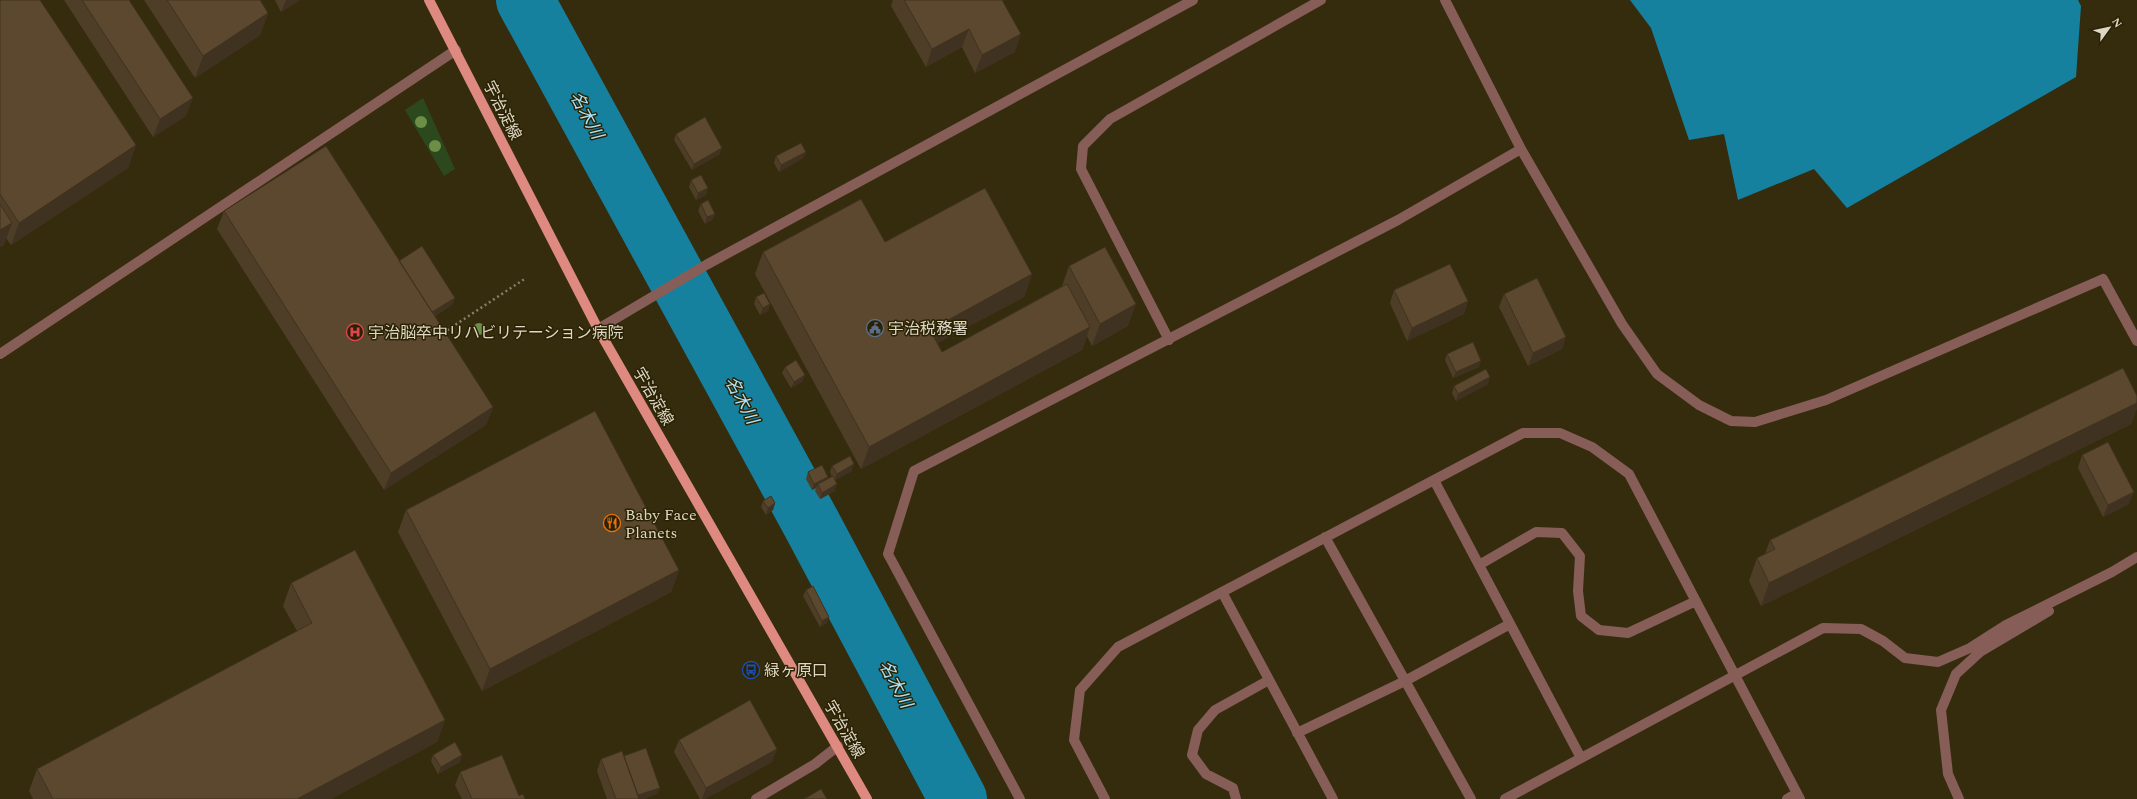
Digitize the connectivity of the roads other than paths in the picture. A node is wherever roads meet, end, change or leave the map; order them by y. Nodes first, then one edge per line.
1 (428, 0) edge
2 (1192, 0) edge
3 (1321, 0) edge
4 (1445, 0) edge
5 (456, 50) junction
6 (1521, 149) junction
7 (598, 329) junction
8 (1169, 340) junction
9 (2137, 341) edge
10 (0, 354) edge
11 (1434, 480) junction
12 (1326, 537) junction
13 (2137, 557) edge
14 (1479, 565) junction
15 (2112, 572) junction
16 (1222, 592) junction
17 (1696, 601) junction
18 (1510, 624) junction
19 (1734, 675) junction
20 (1269, 680) junction
21 (1405, 681) junction
22 (1297, 733) junction
23 (838, 746) junction
24 (1581, 758) junction
25 (1799, 796) edge
26 (756, 799) edge
27 (867, 799) edge
28 (1020, 799) edge
29 (1105, 799) edge
30 (1236, 799) edge
31 (1333, 799) edge
32 (1471, 799) edge
33 (1505, 799) edge
34 (1787, 799) edge
35 (1959, 799) edge

1 - 5 main road, 宇治淀線
2 - 7 street
3 - 8 street
4 - 6 street
5 - 7 main road, 宇治淀線
5 - 10 street
6 - 8 street
6 - 9 street
7 - 23 main road, 宇治淀線
8 - 28 street
11 - 12 street
11 - 14 street
11 - 17 street
12 - 16 street
12 - 21 street
13 - 15 street
14 - 17 street
14 - 18 street
15 - 19 street
15 - 35 street
16 - 20 street
16 - 29 street
17 - 19 street
18 - 21 street
18 - 24 street
19 - 24 street
19 - 25 street
20 - 22 street
20 - 30 street
21 - 22 street
21 - 32 street
22 - 31 street
23 - 26 street
23 - 27 main road, 宇治淀線
24 - 33 street
25 - 34 street

